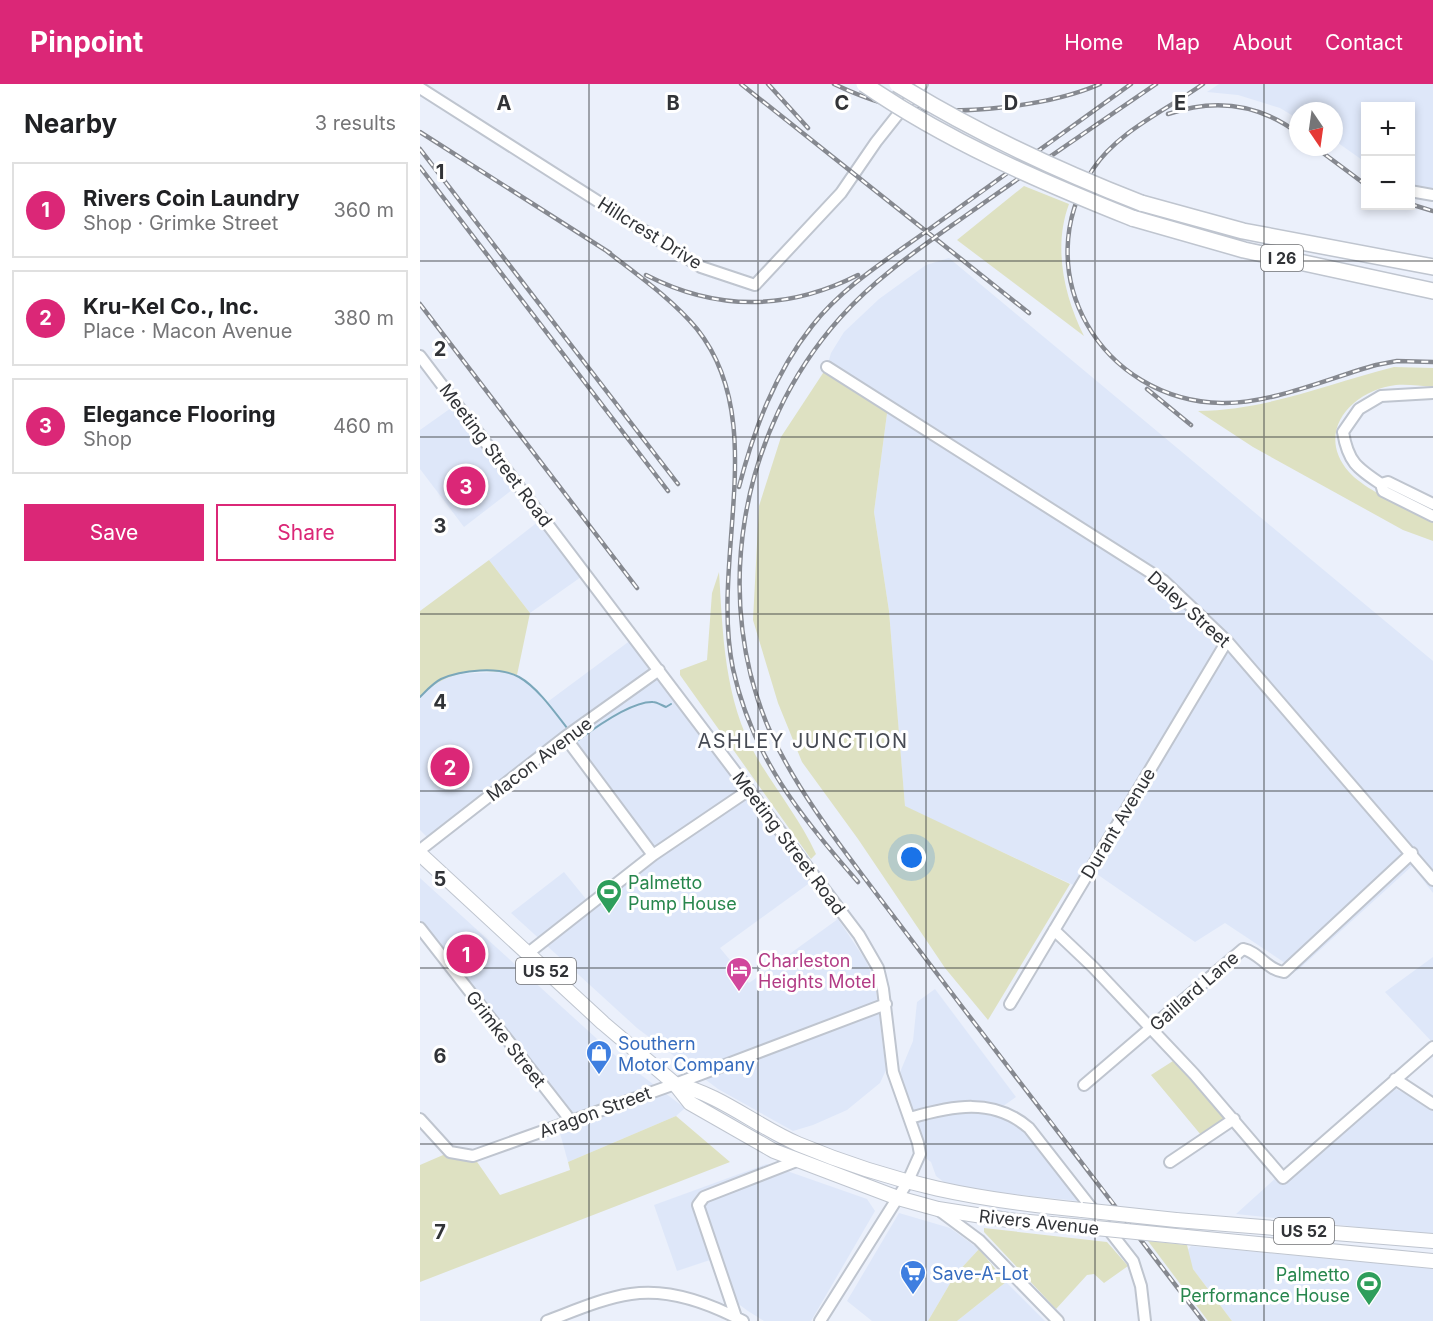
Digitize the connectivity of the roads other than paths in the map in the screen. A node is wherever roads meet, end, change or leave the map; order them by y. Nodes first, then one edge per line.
1 (864, 84) edge
2 (897, 84) edge
3 (922, 84) edge
4 (420, 88) edge
5 (1415, 192) edge
6 (1433, 195) edge
7 (1433, 267) edge
8 (1433, 291) edge
9 (420, 356) edge
10 (827, 368) dead end
11 (424, 370) edge
12 (1433, 393) edge
13 (1381, 484) junction
14 (1433, 504) edge
15 (1433, 516) edge
16 (1227, 641) junction
17 (659, 670) junction
18 (565, 737) junction
19 (749, 790) junction
20 (420, 852) edge
21 (1412, 853) junction
22 (653, 855) junction
23 (1433, 880) edge
24 (420, 928) edge
25 (1054, 930) junction
26 (527, 954) junction
27 (886, 1004) junction
28 (1010, 1004) dead end
29 (1150, 1030) junction
30 (1433, 1047) edge
31 (1395, 1079) junction
32 (675, 1084) junction
33 (1084, 1085) dead end
34 (1433, 1104) edge
35 (910, 1118) junction
36 (420, 1119) edge
37 (1234, 1119) junction
38 (571, 1121) junction
39 (799, 1160) junction
40 (1170, 1162) dead end
41 (907, 1184) junction
42 (898, 1198) junction
43 (938, 1209) junction
44 (1433, 1241) edge
45 (1433, 1261) edge
46 (739, 1319) edge
47 (548, 1321) edge
48 (820, 1321) edge
49 (1058, 1321) edge
50 (1145, 1321) edge

1 - 8 highway, I 26, bridge
2 - 7 highway, I 26, bridge
3 - 4 street, Hillcrest Drive
5 - 6 street
9 - 11 street, Meeting Street Road
10 - 16 street, Daley Street
11 - 17 street, Meeting Street Road
12 - 13 street
13 - 14 street
13 - 15 street
16 - 21 street, Daley Street
16 - 25 street, Durant Avenue
17 - 18 street, Macon Avenue
17 - 19 street, Meeting Street Road
18 - 20 street, Macon Avenue
18 - 22 street
19 - 22 street
19 - 27 street, Meeting Street Road
20 - 26 main road, Rivers Avenue / US 52
21 - 23 street, Daley Street
21 - 29 street, Gaillard Lane
22 - 26 street
24 - 38 street, Grimke Street
25 - 28 street, Durant Avenue
25 - 29 street
26 - 32 main road, Rivers Avenue / US 52
27 - 32 street, Aragon Street
27 - 35 street, Meeting Street Road
29 - 33 street, Gaillard Lane
29 - 37 street
30 - 31 street
31 - 34 street
31 - 37 street
32 - 38 street, Aragon Street
32 - 39 main road, Rivers Avenue / US 52
32 - 41 main road, Rivers Avenue / US 52
35 - 41 street, Meeting Street Road
35 - 50 street
36 - 38 street, Aragon Street
37 - 40 street
39 - 42 main road, Rivers Avenue / US 52
39 - 46 street
41 - 42 street, Meeting Street Road
41 - 44 main road, Rivers Avenue / US 52, bridge
42 - 43 main road, Rivers Avenue / US 52
42 - 48 street
43 - 45 main road, Rivers Avenue / US 52, bridge
43 - 49 street
46 - 47 street

